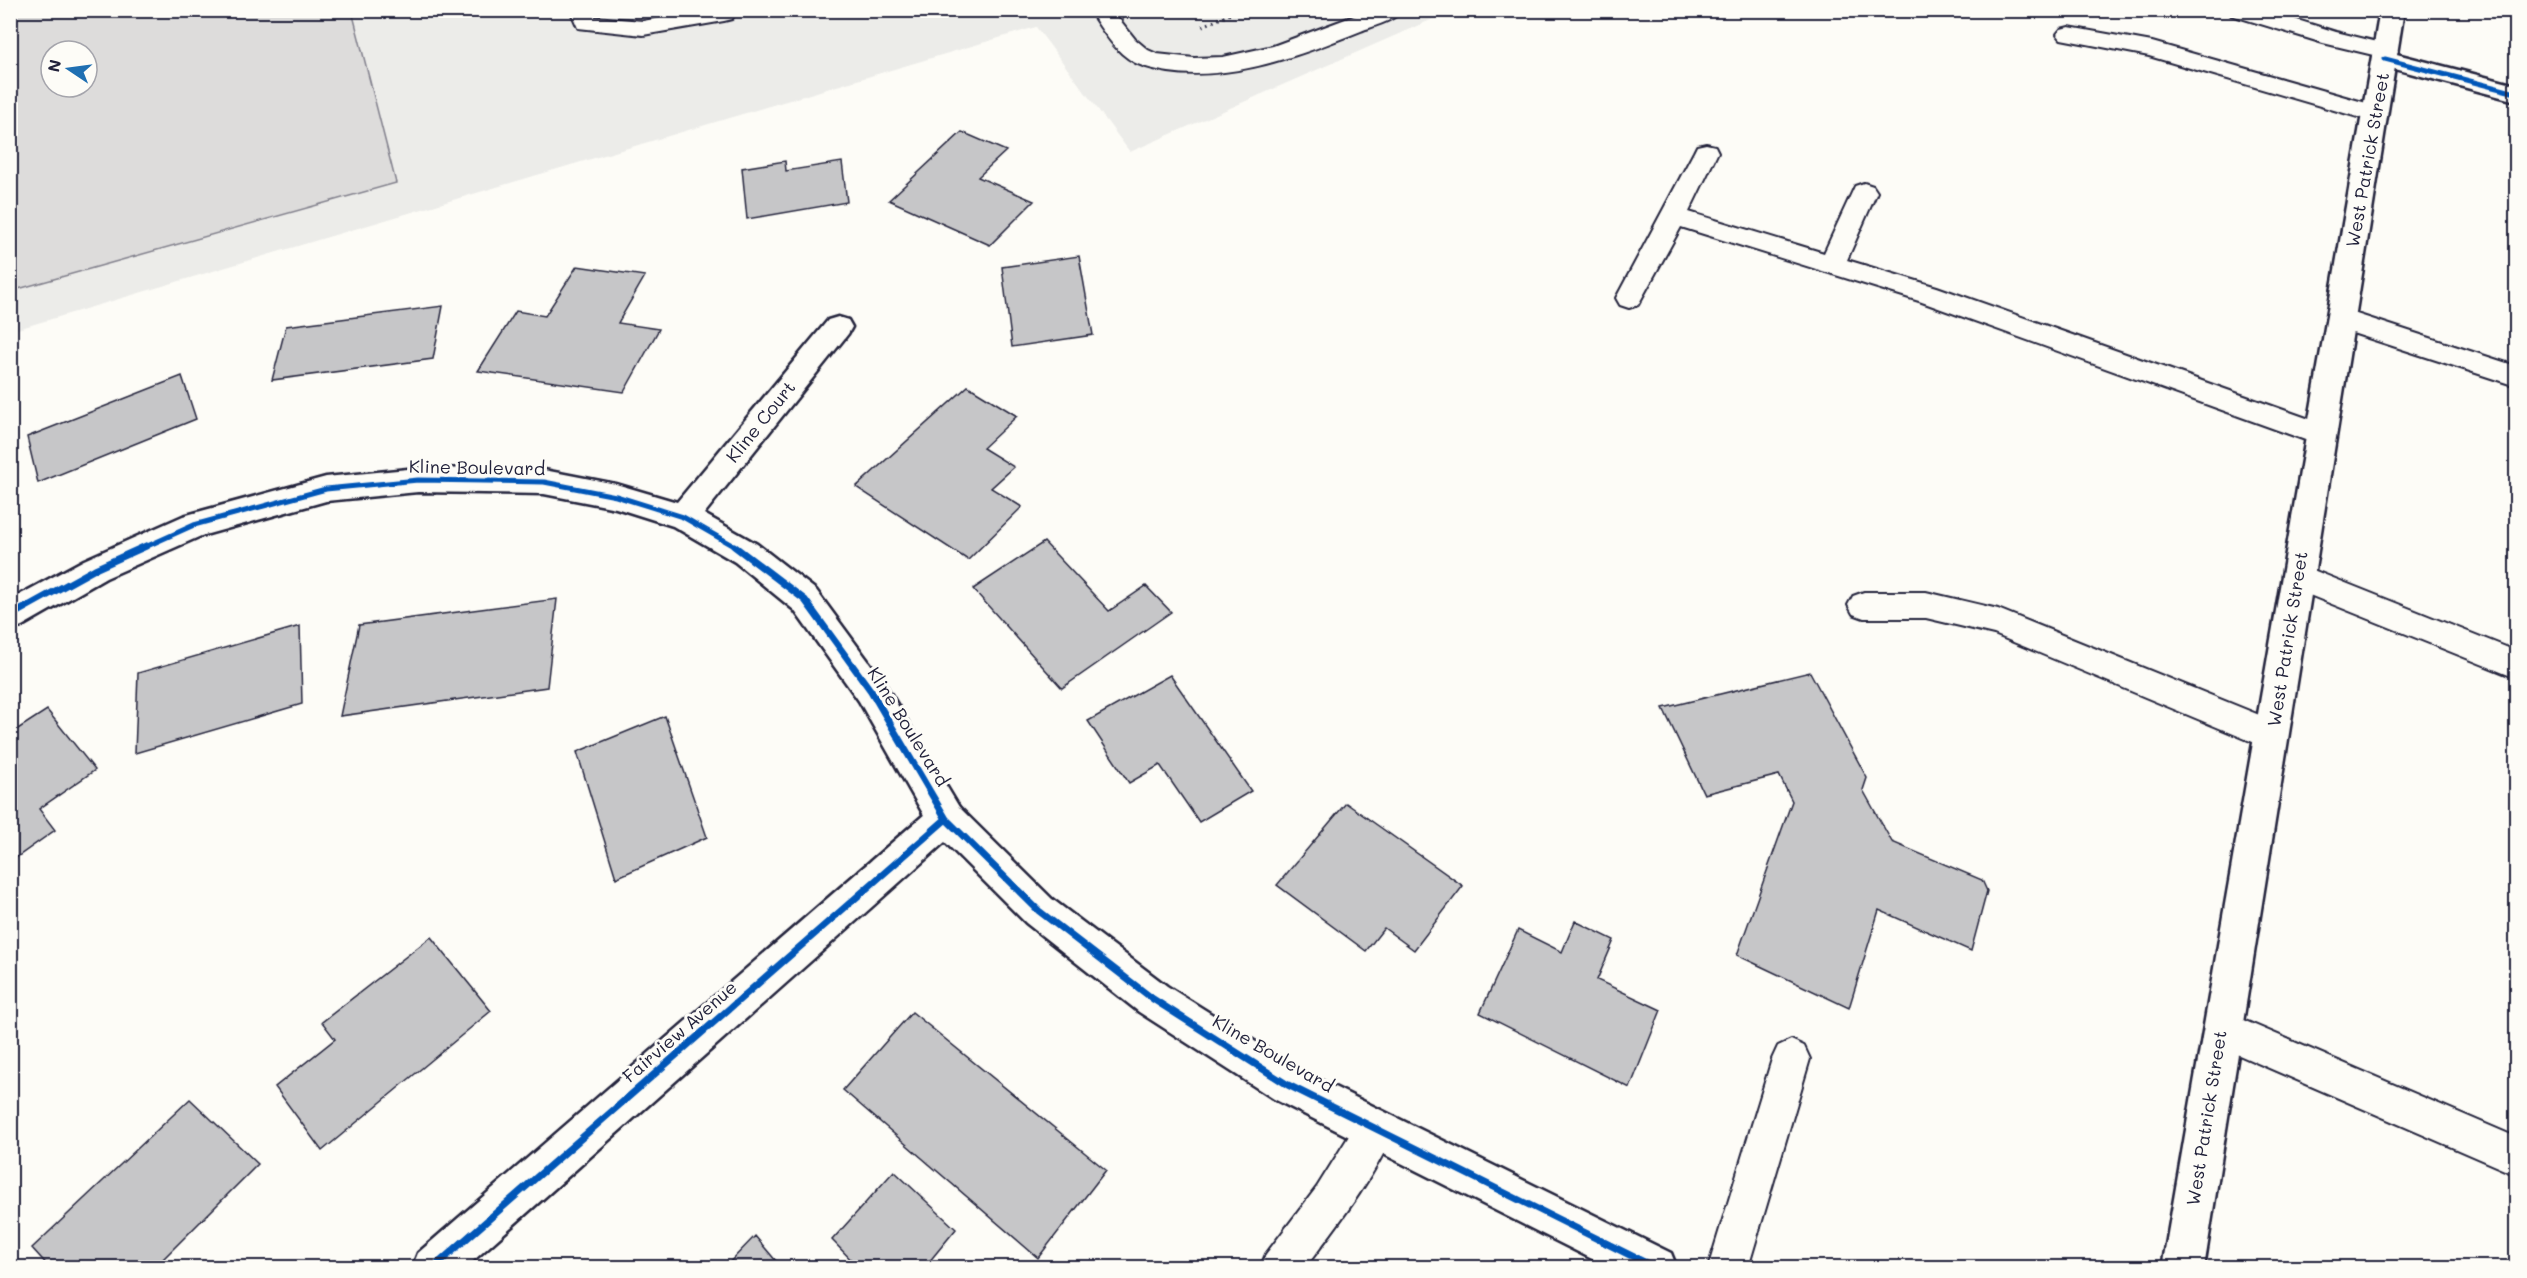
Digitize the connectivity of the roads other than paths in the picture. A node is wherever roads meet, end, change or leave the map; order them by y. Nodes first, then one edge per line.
1 (581, 10) edge
2 (1100, 10) edge
3 (1391, 10) edge
4 (2239, 10) edge
5 (2392, 10) edge
6 (724, 14) dead end
7 (2069, 34) dead end
8 (2385, 55) junction
9 (2517, 93) edge
10 (2375, 114) junction
11 (1706, 152) dead end
12 (1864, 192) dead end
13 (1674, 216) junction
14 (1831, 265) junction
15 (1629, 298) dead end
16 (2341, 319) junction
17 (838, 327) dead end
18 (2517, 376) edge
19 (2322, 435) junction
20 (683, 517) junction
21 (2298, 577) junction
22 (1864, 605) dead end
23 (10, 616) edge
24 (2517, 665) edge
25 (2272, 735) junction
26 (946, 819) junction
27 (2222, 1029) junction
28 (1791, 1059) dead end
29 (1376, 1128) junction
30 (2517, 1156) edge
31 (433, 1268) edge
32 (1280, 1268) edge
33 (1656, 1268) edge
34 (1728, 1268) edge
35 (2183, 1268) edge

1 - 6 lane
2 - 3 lane
4 - 8 lane
5 - 8 street, West Patrick Street
7 - 10 lane
8 - 9 street
8 - 10 street, West Patrick Street
10 - 16 street, West Patrick Street
11 - 13 lane
12 - 14 lane
13 - 14 lane
13 - 15 lane
14 - 19 lane
16 - 18 lane
16 - 19 street, West Patrick Street
17 - 20 street, Kline Court
19 - 21 street, West Patrick Street
20 - 23 street, Kline Boulevard
20 - 26 street, Kline Boulevard
21 - 24 lane
21 - 25 street, West Patrick Street
22 - 25 lane
25 - 27 street, West Patrick Street
26 - 29 street, Kline Boulevard
26 - 31 street, Fairview Avenue
27 - 30 lane
27 - 35 street, West Patrick Street
28 - 34 lane
29 - 32 lane
29 - 33 street, Kline Boulevard

